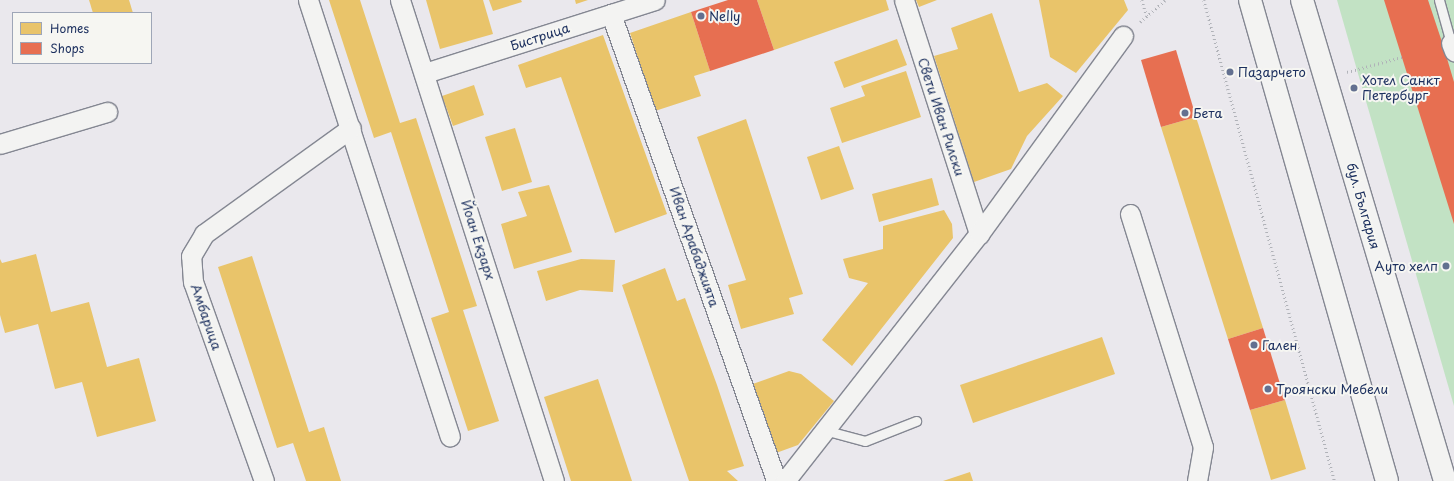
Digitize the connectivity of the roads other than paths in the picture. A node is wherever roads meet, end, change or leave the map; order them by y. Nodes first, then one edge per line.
1 (308, 0) edge
2 (400, 0) edge
3 (654, 0) edge
4 (904, 0) edge
5 (1250, 0) edge
6 (1302, 0) edge
7 (1439, 0) edge
8 (611, 14) junction
9 (1123, 36) road end
10 (1453, 47) edge
11 (424, 73) junction
12 (107, 112) dead end
13 (351, 128) junction
14 (0, 144) edge
15 (1130, 214) dead end
16 (979, 234) junction
17 (916, 421) dead end
18 (824, 430) junction
19 (450, 438) dead end
20 (264, 481) edge
21 (554, 481) edge
22 (776, 481) edge
23 (785, 481) edge
24 (1197, 481) edge
25 (1387, 481) edge
26 (1445, 481) edge

1 - 13 street
2 - 11 street, Йоан Екзарх
3 - 8 street, Бистрица
4 - 16 street, Свети Иван Рилски
5 - 25 main road
6 - 26 main road, бул. България
7 - 10 lane
8 - 11 street, Бистрица
8 - 22 street, Иван Арабаджията
9 - 16 street
11 - 21 street, Йоан Екзарх
12 - 14 street
13 - 19 street
13 - 20 street, Амбарица
15 - 24 street
16 - 18 street
17 - 18 lane
18 - 23 street

